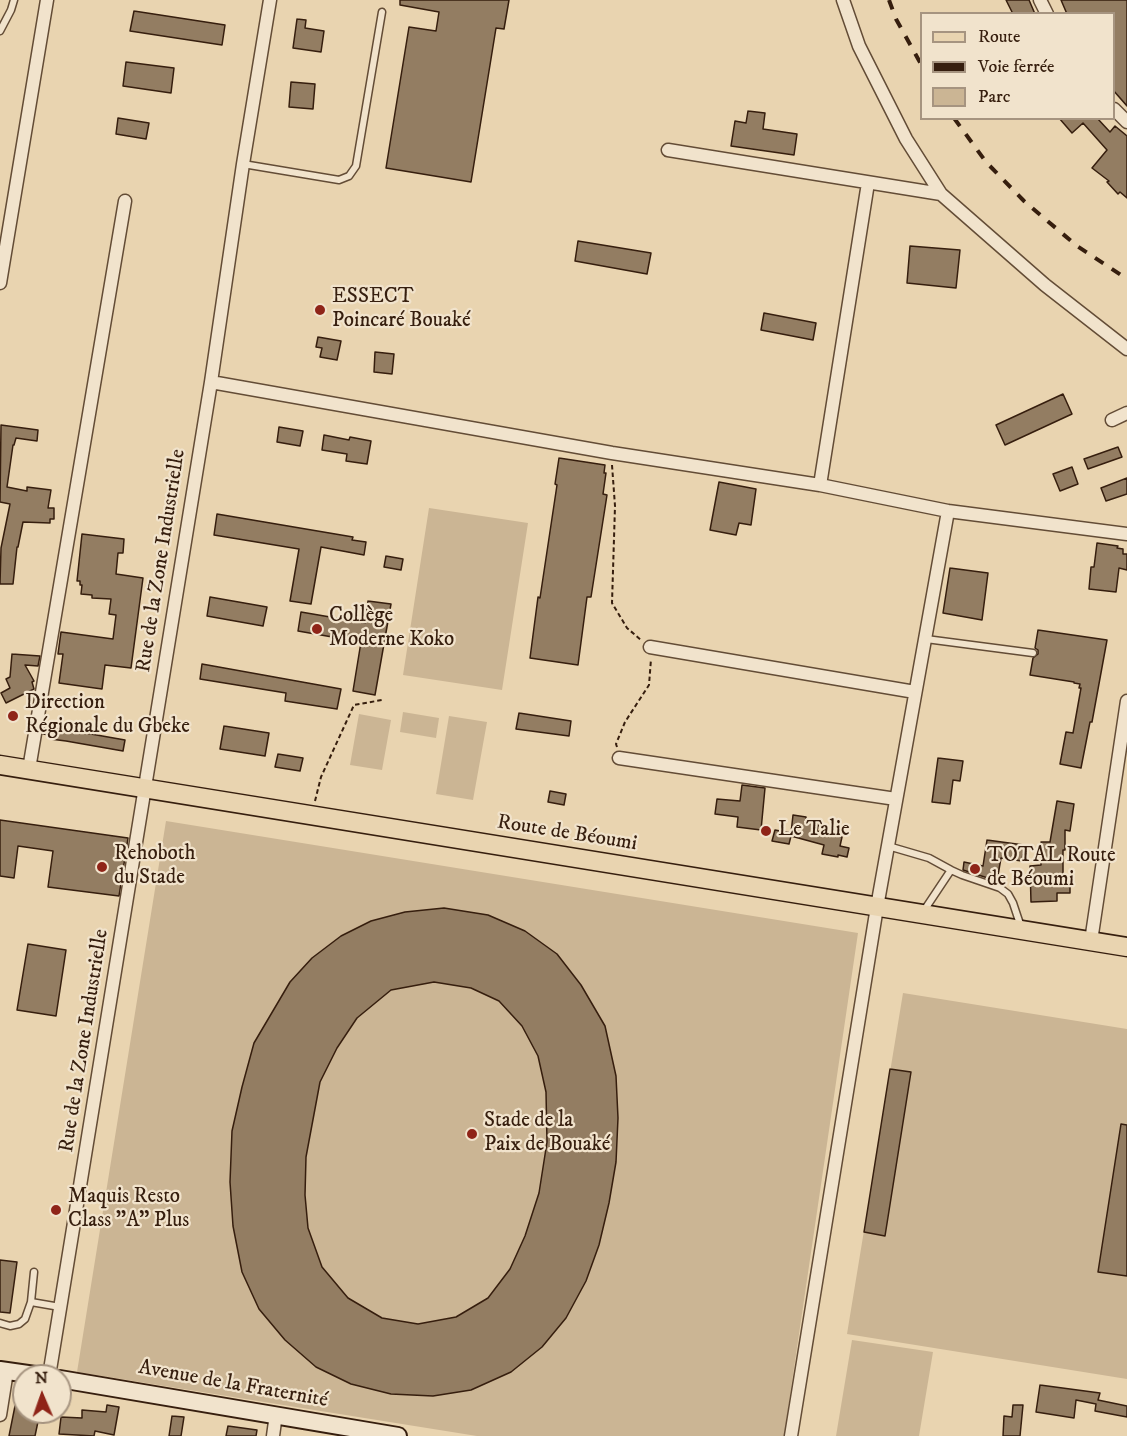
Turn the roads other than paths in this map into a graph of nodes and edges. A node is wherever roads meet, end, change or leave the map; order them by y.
1 (14, 0) edge
2 (47, 0) edge
3 (270, 0) edge
4 (843, 0) edge
5 (382, 12) dead end
6 (0, 30) edge
7 (1115, 111) edge
8 (1127, 122) edge
9 (668, 150) dead end
10 (243, 164) junction
11 (868, 183) junction
12 (941, 194) junction
13 (125, 201) dead end
14 (0, 283) edge
15 (1127, 349) edge
16 (212, 382) junction
17 (1127, 413) edge
18 (1112, 420) dead end
19 (820, 485) junction
20 (948, 511) junction
21 (1127, 534) edge
22 (925, 639) junction
23 (650, 647) road end
24 (1033, 653) dead end
25 (915, 692) junction
26 (1127, 701) edge
27 (619, 758) road end
28 (0, 765) edge
29 (29, 770) junction
30 (146, 788) junction
31 (896, 799) junction
32 (888, 846) junction
33 (951, 870) junction
34 (877, 907) junction
35 (922, 914) junction
36 (1022, 930) junction
37 (1090, 941) junction
38 (1127, 947) edge
39 (34, 1272) dead end
40 (31, 1302) junction
41 (62, 1308) junction
42 (0, 1323) edge
43 (52, 1364) edge
44 (4, 1370) edge
45 (72, 1381) edge
46 (276, 1414) junction
47 (0, 1415) edge
48 (273, 1436) edge
49 (398, 1436) edge
50 (791, 1436) edge

1 - 6 lane
2 - 14 street
3 - 10 street, Rue de la Zone Industrielle
4 - 12 street
5 - 10 lane
7 - 8 street
9 - 11 street
10 - 16 street, Rue de la Zone Industrielle
11 - 12 street
11 - 19 street
12 - 15 street
13 - 29 street
16 - 19 street
16 - 30 street, Rue de la Zone Industrielle
17 - 18 street
19 - 20 street
20 - 21 street
20 - 22 street
22 - 24 lane
22 - 25 street
23 - 25 street
25 - 31 street
26 - 37 street
27 - 31 street
28 - 29 main road, Route de Béoumi
29 - 30 main road, Route de Béoumi
30 - 34 main road, Route de Béoumi
30 - 41 street, Rue de la Zone Industrielle
31 - 32 street
32 - 33 lane
32 - 34 street
33 - 35 lane
33 - 36 lane
34 - 35 main road, Route de Béoumi
34 - 50 street
35 - 36 main road, Route de Béoumi
36 - 37 main road, Route de Béoumi
37 - 38 main road, Route de Béoumi
39 - 40 lane
40 - 41 lane
40 - 42 lane
41 - 43 street, Rue de la Zone Industrielle
44 - 47 street
45 - 46 street, Avenue de la Fraternité
46 - 48 street
46 - 49 street, Avenue de la Fraternité

